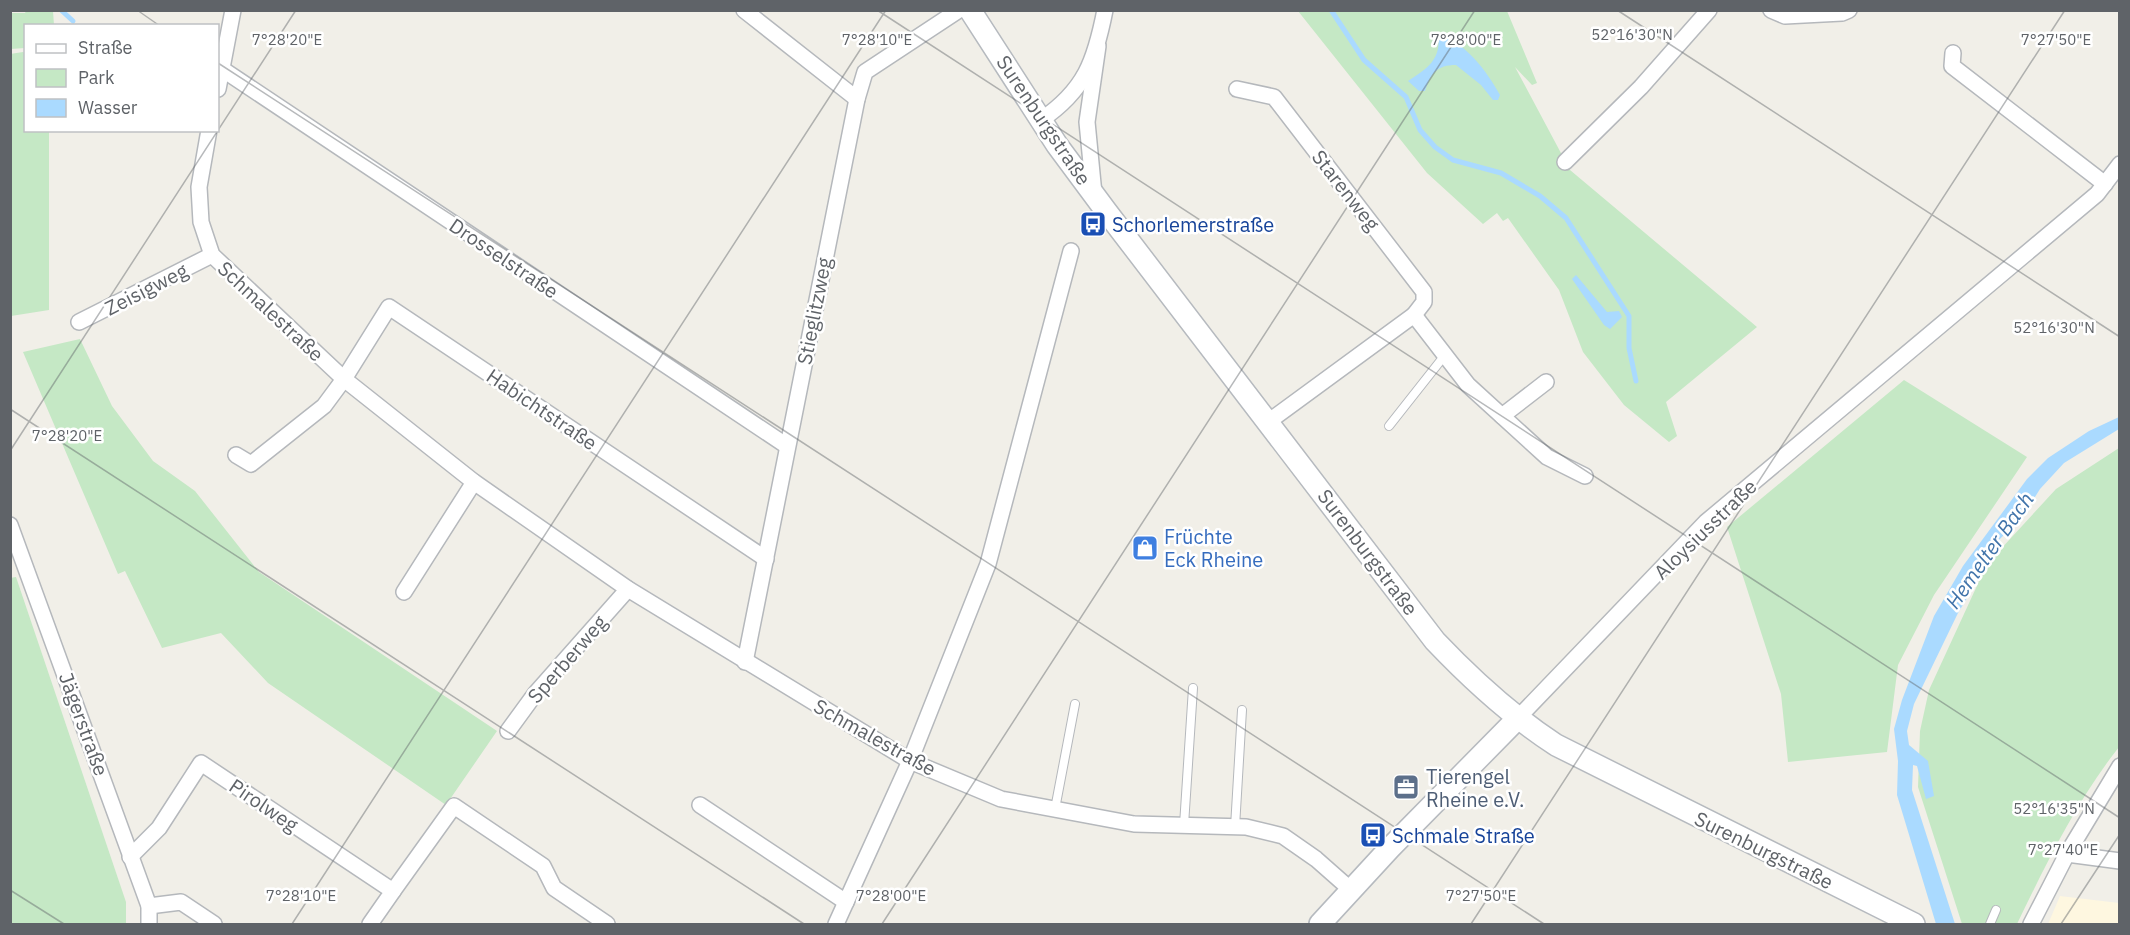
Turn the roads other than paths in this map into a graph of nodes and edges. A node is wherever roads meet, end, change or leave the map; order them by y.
1 (232, 10) edge
2 (744, 10) edge
3 (959, 10) edge
4 (970, 10) edge
5 (1105, 10) edge
6 (1709, 10) edge
7 (1771, 10) edge
8 (1849, 10) edge
9 (1098, 46) junction
10 (1953, 53) dead end
11 (222, 69) junction
12 (219, 84) edge
13 (1237, 89) dead end
14 (857, 99) junction
15 (1041, 120) junction
16 (209, 132) edge
17 (1565, 162) dead end
18 (2120, 164) edge
19 (2105, 184) junction
20 (1094, 194) junction
21 (1071, 251) dead end
22 (212, 255) junction
23 (1414, 315) junction
24 (79, 322) dead end
25 (1445, 355) junction
26 (345, 379) junction
27 (1546, 382) dead end
28 (1502, 416) junction
29 (1268, 422) junction
30 (1389, 426) dead end
31 (787, 446) junction
32 (236, 455) dead end
33 (1585, 476) dead end
34 (474, 482) junction
35 (10, 525) edge
36 (766, 559) junction
37 (628, 590) junction
38 (404, 592) dead end
39 (745, 662) junction
40 (1193, 688) dead end
41 (1075, 704) dead end
42 (1242, 710) dead end
43 (1517, 719) junction
44 (508, 731) dead end
45 (910, 760) junction
46 (2120, 766) edge
47 (700, 805) dead end
48 (1055, 811) junction
49 (1184, 825) junction
50 (1234, 827) junction
51 (2067, 854) junction
52 (130, 857) junction
53 (2120, 861) edge
54 (1350, 889) junction
55 (393, 891) junction
56 (846, 902) junction
57 (149, 906) junction
58 (1996, 910) dead end
59 (149, 924) edge
60 (214, 924) edge
61 (370, 924) edge
62 (608, 924) edge
63 (836, 924) edge
64 (1320, 924) edge
65 (1914, 924) edge
66 (1990, 924) edge
67 (2031, 924) edge

1 - 11 street
2 - 14 street
3 - 14 street, Stieglitzweg
4 - 15 street, Surenburgstraße
5 - 9 street
6 - 17 street
7 - 8 street
9 - 15 street
9 - 20 street
10 - 19 street
11 - 12 street
11 - 31 street, Drosselstraße
13 - 23 street, Starenweg
14 - 31 street, Stieglitzweg
15 - 20 street, Surenburgstraße
16 - 22 street, Schmalestraße
18 - 19 street, Aloysiusstraße
19 - 43 street, Aloysiusstraße
20 - 29 street, Surenburgstraße
21 - 45 street
22 - 24 street, Zeisigweg
22 - 26 street, Schmalestraße
23 - 25 street
23 - 29 street
25 - 28 street
25 - 30 lane
26 - 32 street
26 - 34 street, Schmalestraße
26 - 36 street, Habichtstraße
27 - 28 street
28 - 33 street
29 - 43 street, Surenburgstraße
31 - 36 street, Stieglitzweg
34 - 37 street, Schmalestraße
34 - 38 street
35 - 52 street, Jägerstraße
36 - 39 street, Stieglitzweg
37 - 39 street, Schmalestraße
37 - 44 street, Sperberweg
39 - 45 street, Schmalestraße
40 - 49 lane
41 - 48 lane
42 - 50 lane
43 - 54 street, Aloysiusstraße
43 - 65 street, Surenburgstraße
45 - 48 street, Schmalestraße
45 - 56 street
46 - 51 street
47 - 56 street
48 - 49 street, Schmalestraße
49 - 50 street, Schmalestraße
50 - 54 street, Schmalestraße
51 - 53 street
51 - 67 street
52 - 55 street, Pirolweg
52 - 57 street, Jägerstraße
54 - 64 street, Aloysiusstraße
55 - 61 street
55 - 62 street
56 - 63 street
57 - 59 street, Jägerstraße
57 - 60 street
58 - 66 lane

